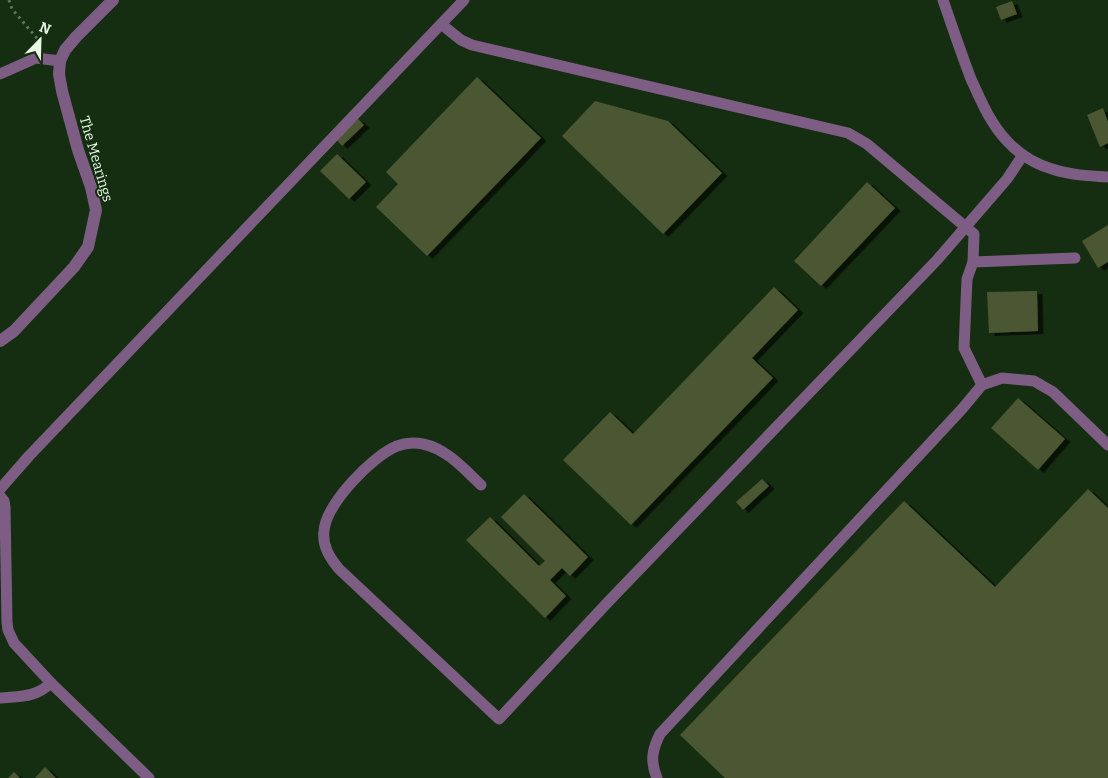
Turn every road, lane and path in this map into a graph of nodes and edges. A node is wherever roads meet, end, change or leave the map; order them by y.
1 (9, 0) edge
2 (113, 0) edge
3 (464, 0) edge
4 (943, 0) edge
5 (441, 24) junction
6 (60, 61) junction
7 (0, 74) edge
8 (1023, 155) junction
9 (1108, 176) edge
10 (966, 227) junction
11 (1075, 258) dead end
12 (973, 262) junction
13 (0, 340) edge
14 (982, 385) junction
15 (1108, 445) edge
16 (482, 485) dead end
17 (0, 489) edge
18 (0, 496) edge
19 (51, 683) junction
20 (0, 698) edge
21 (149, 778) edge
22 (657, 778) edge

1 - 6 path
2 - 6 street
3 - 5 lane
4 - 8 lane
5 - 10 lane
5 - 17 lane
6 - 7 lane
6 - 13 street, The Mearings
8 - 9 lane
8 - 10 lane
10 - 12 lane
10 - 16 lane
11 - 12 lane
12 - 14 lane
14 - 15 lane
14 - 22 lane
18 - 19 lane
19 - 20 lane
19 - 21 lane

